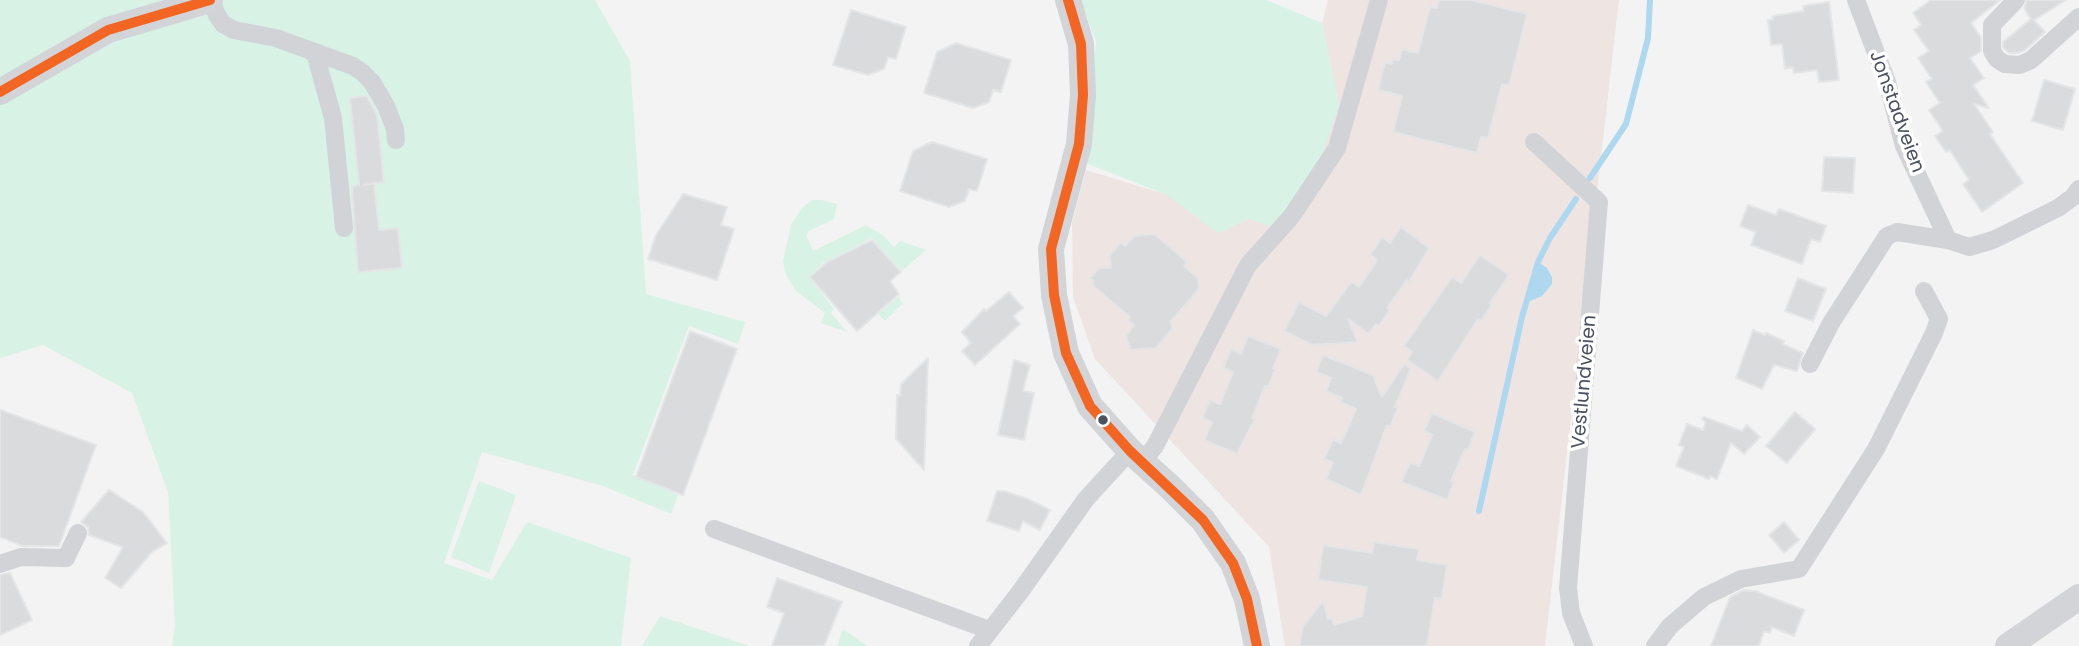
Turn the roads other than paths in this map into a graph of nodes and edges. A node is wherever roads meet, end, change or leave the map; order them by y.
1 (211, 0) edge
2 (1068, 0) edge
3 (1379, 0) edge
4 (1856, 0) edge
5 (2016, 0) edge
6 (2079, 17) edge
7 (315, 53) junction
8 (0, 92) edge
9 (396, 140) dead end
10 (1534, 142) dead end
11 (2079, 189) edge
12 (344, 228) dead end
13 (1948, 240) junction
14 (1924, 291) dead end
15 (1810, 364) dead end
16 (1136, 456) junction
17 (714, 529) dead end
18 (78, 533) dead end
19 (0, 564) edge
20 (2079, 597) edge
21 (989, 630) junction
22 (978, 646) edge
23 (1257, 646) edge
24 (1584, 646) edge
25 (1655, 646) edge
26 (2008, 646) edge

1 - 7 street
1 - 8 main road
2 - 16 main road
3 - 16 street
4 - 13 street, Jonstadveien
5 - 6 street
7 - 9 street
7 - 12 street
10 - 24 street, Vestlundveien
11 - 13 street
13 - 15 street
14 - 25 street
16 - 21 street
16 - 23 main road
17 - 21 street
18 - 19 street
20 - 26 main road
21 - 22 street

